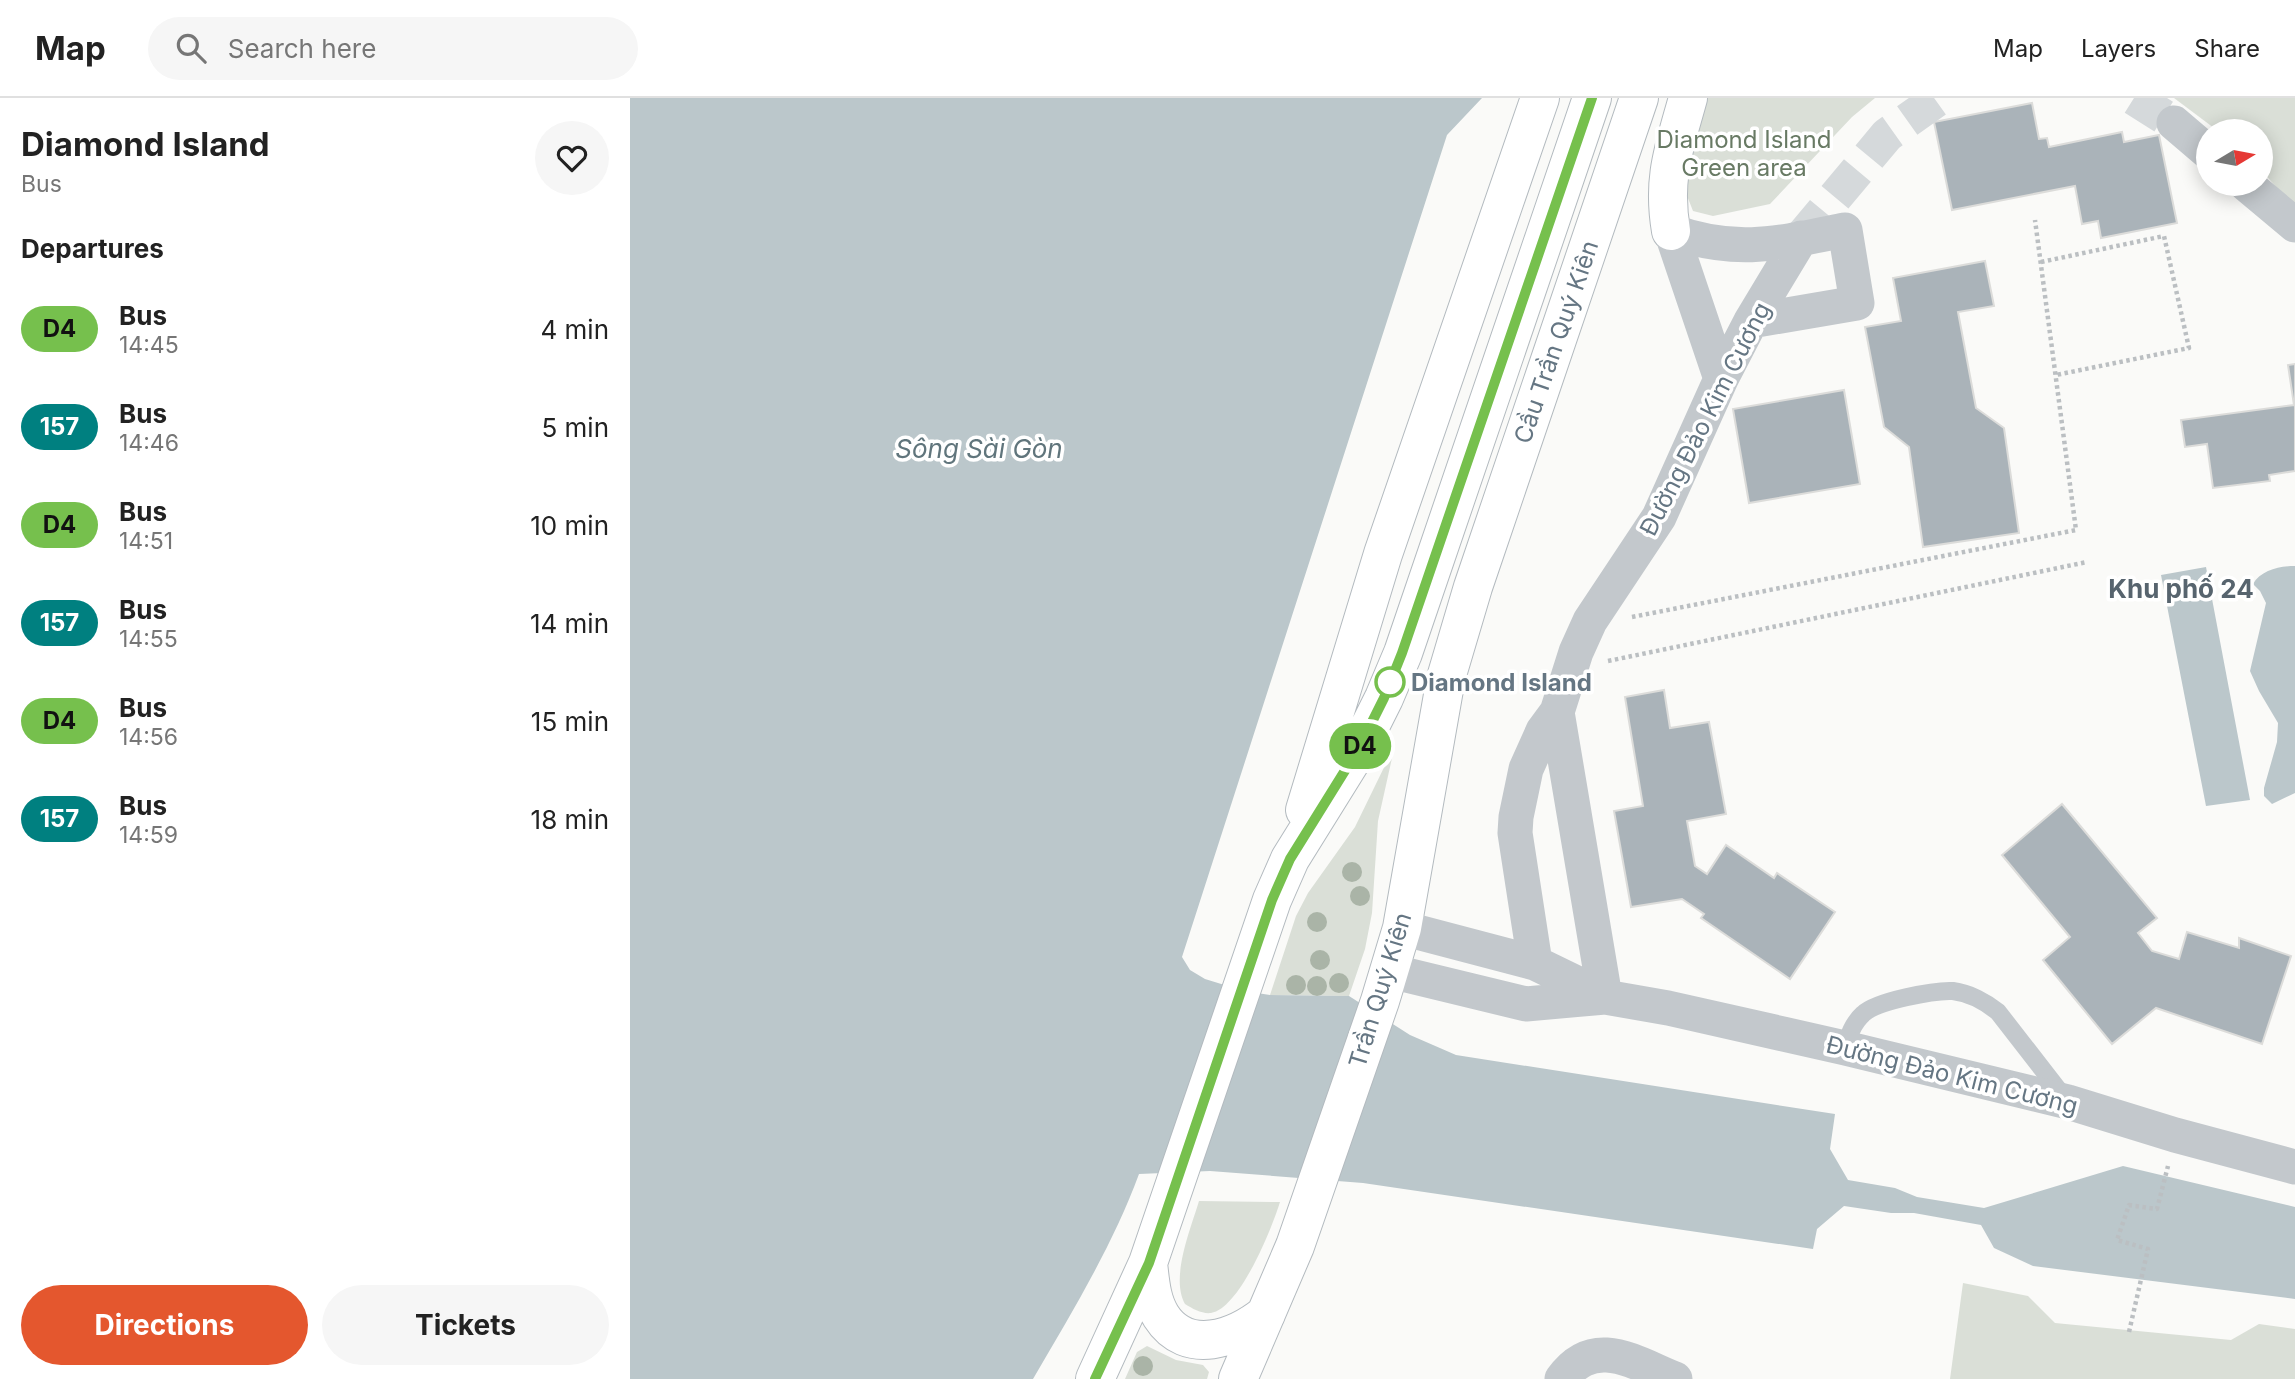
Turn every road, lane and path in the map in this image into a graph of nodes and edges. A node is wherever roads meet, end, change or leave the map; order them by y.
1 (1540, 98) edge
2 (1592, 98) edge
3 (1639, 98) edge
4 (1688, 98) edge
5 (2174, 124) tunnel mouth
6 (2196, 142) edge
7 (2260, 196) edge
8 (2035, 220) dead end
9 (2295, 225) edge
10 (1671, 231) junction
11 (1801, 238) junction
12 (2041, 262) junction
13 (1751, 321) junction
14 (2056, 375) junction
15 (1721, 379) junction
16 (2087, 562) dead end
17 (1474, 587) joint
18 (1628, 618) dead end
19 (1607, 662) dead end
20 (1557, 712) junction
21 (1290, 859) junction
22 (1402, 928) junction
23 (1535, 963) junction
24 (1385, 986) junction
25 (1605, 997) junction
26 (1845, 1048) junction
27 (2068, 1102) junction
28 (2169, 1162) dead end
29 (2295, 1167) edge
30 (1149, 1263) junction
31 (1266, 1314) junction
32 (2129, 1332) dead end
33 (1095, 1379) edge
34 (1238, 1379) edge
35 (1562, 1379) edge
36 (1675, 1379) edge

1 - 21 street
2 - 21 street, Cầu Trần Quý Kiên
3 - 17 street, Cầu Trần Quý Kiên
4 - 10 street
5 - 6 street
7 - 9 street
8 - 12 path
10 - 11 street
10 - 15 street
11 - 13 street, Đường Đảo Kim Cương
11 - 13 street
12 - 14 path
12 - 14 path
13 - 15 street, Đường Đảo Kim Cương
14 - 18 path
15 - 20 street, Đường Đảo Kim Cương
16 - 19 path
17 - 22 street, Trần Quý Kiên
20 - 23 street, Đường Đảo Kim Cương
20 - 25 street, Đường Đảo Kim Cương
21 - 30 street
22 - 23 street, Đường Đảo Kim Cương
22 - 24 street, Trần Quý Kiên
23 - 25 street, Đường Đảo Kim Cương
24 - 25 street, Đường Đảo Kim Cương
24 - 31 street, Trần Quý Kiên
25 - 26 street, Đường Đảo Kim Cương
26 - 27 street, Đường Đảo Kim Cương
26 - 27 lane
27 - 29 street, Đường Đảo Kim Cương
28 - 32 path
30 - 31 street
30 - 33 street
31 - 34 street, Trần Quý Kiên
35 - 36 street

